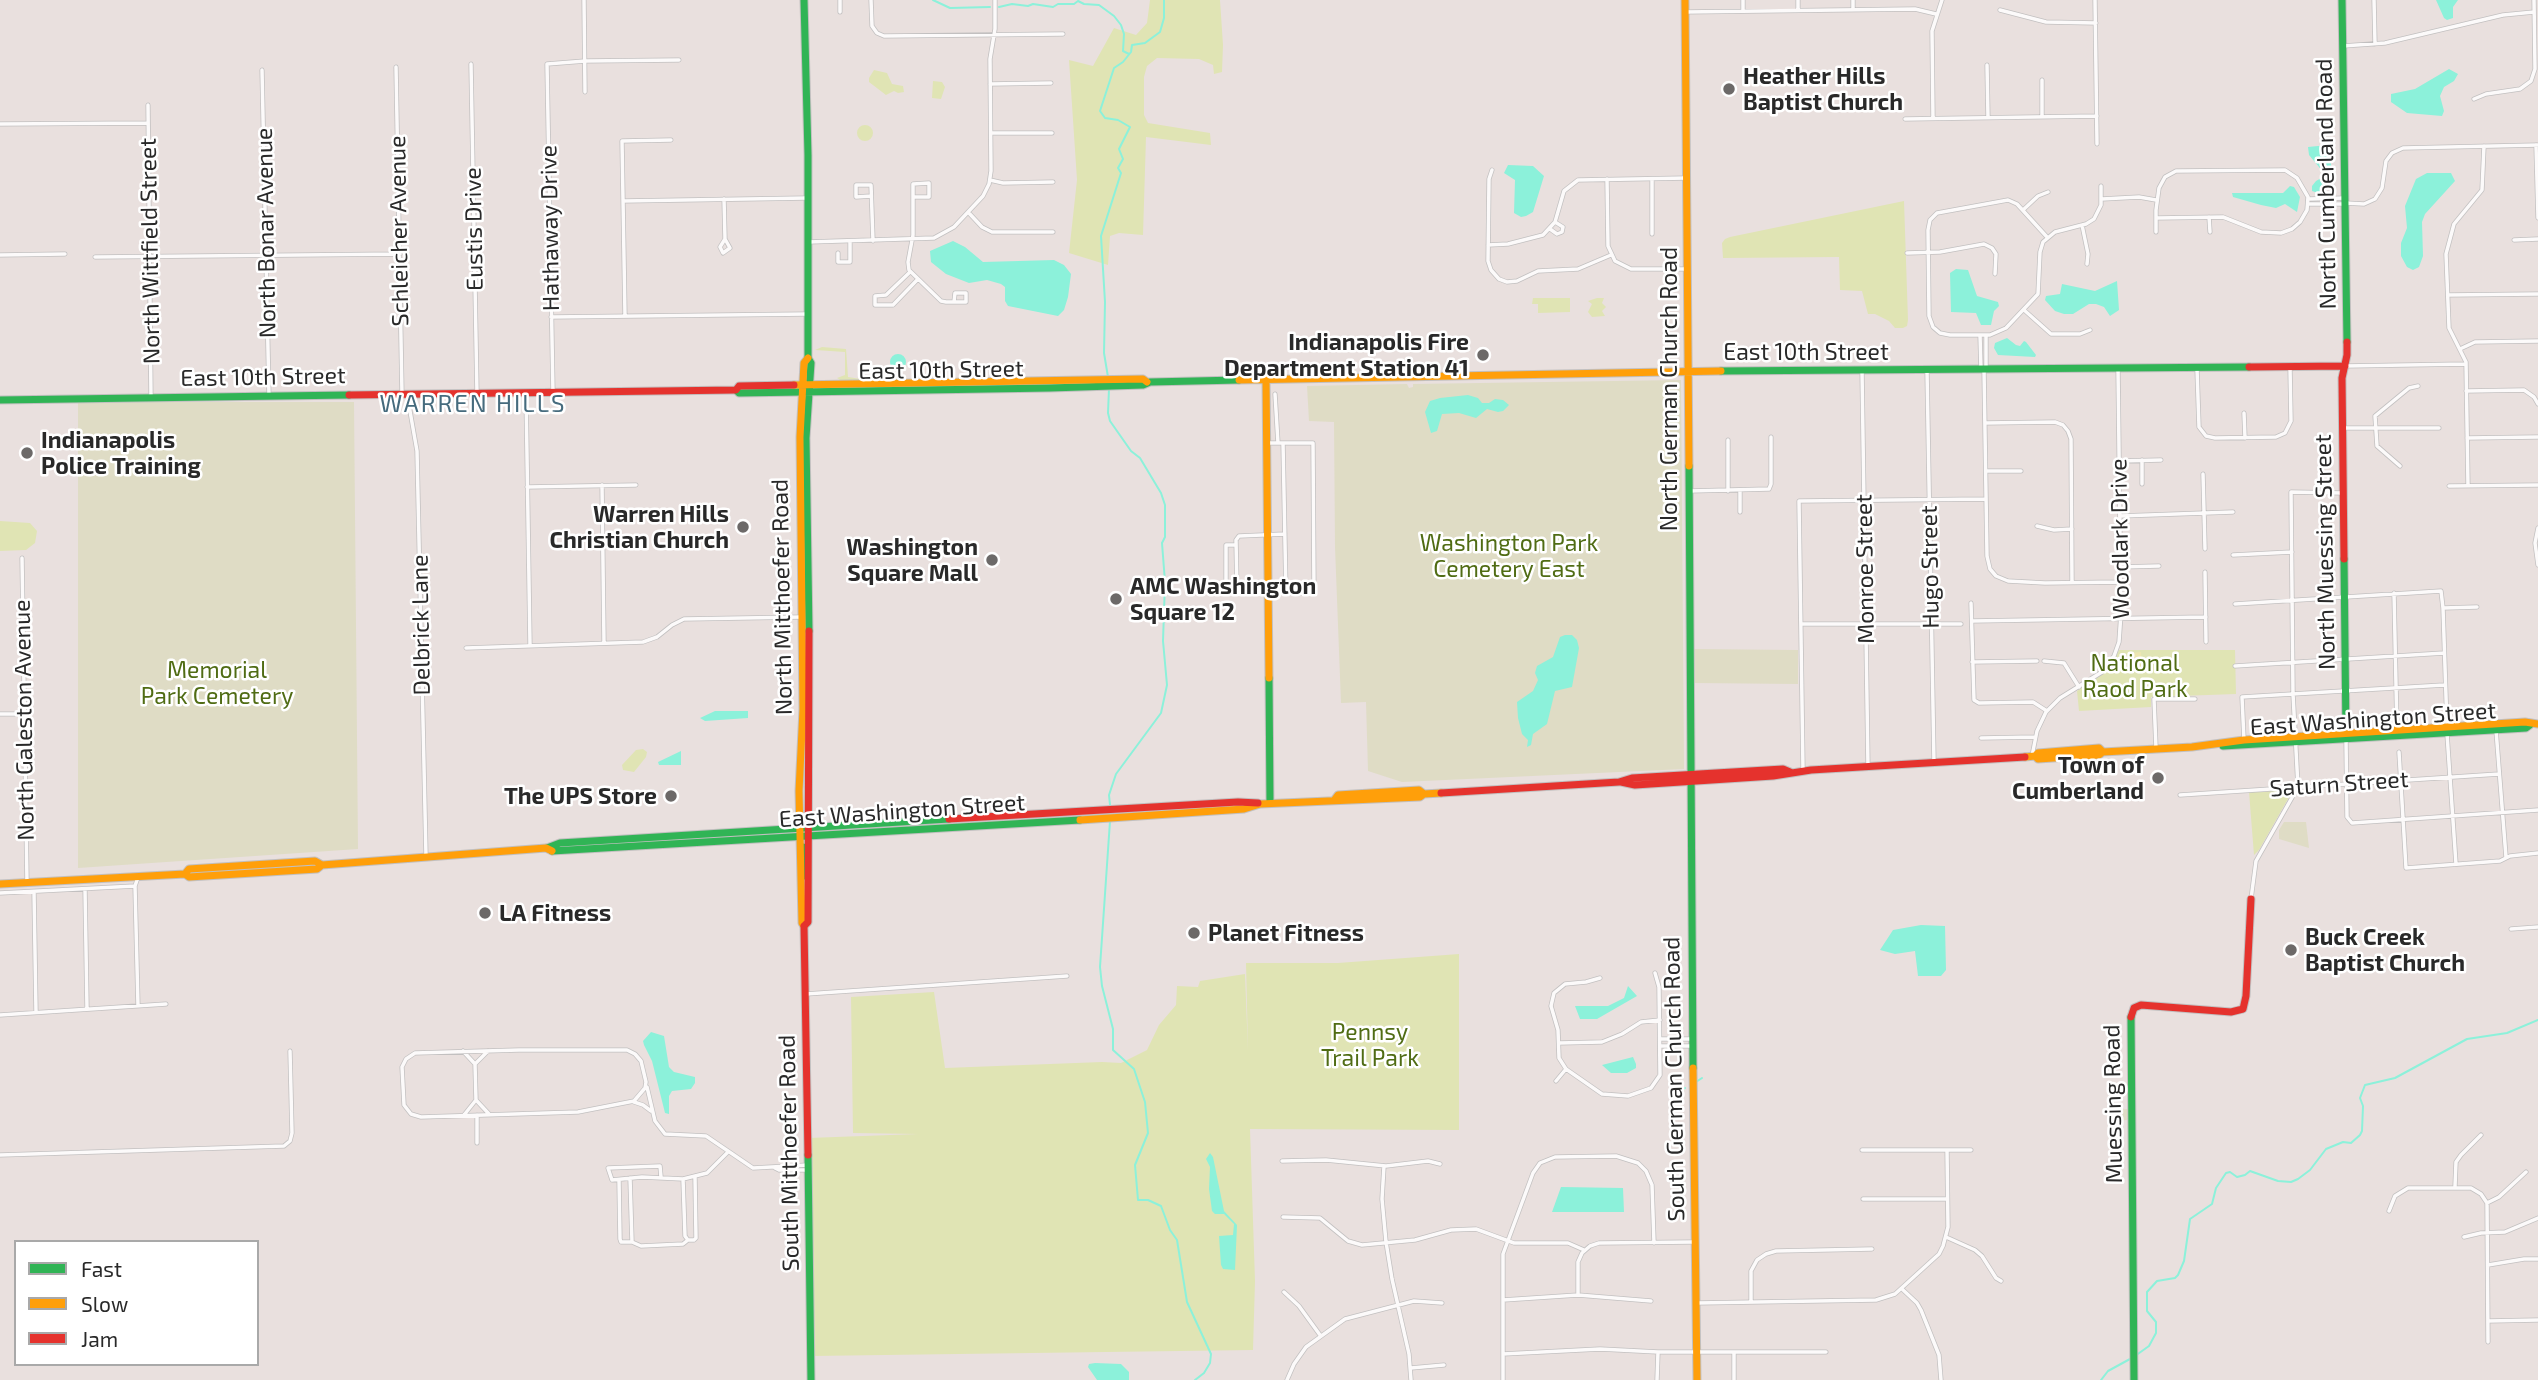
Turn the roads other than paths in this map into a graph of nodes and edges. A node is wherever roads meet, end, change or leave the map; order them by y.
1 (584, 0) edge
2 (804, 0) edge
3 (840, 0) edge
4 (871, 0) edge
5 (995, 0) edge
6 (1685, 0) edge
7 (1743, 0) edge
8 (1798, 0) edge
9 (1853, 0) edge
10 (1942, 0) edge
11 (2095, 0) edge
12 (2342, 0) edge
13 (2374, 0) edge
14 (2534, 0) edge
15 (1798, 10) junction
16 (1853, 10) junction
17 (2000, 10) dead end
18 (1743, 11) junction
19 (840, 12) dead end
20 (1685, 12) junction
21 (2534, 12) junction
22 (1936, 14) junction
23 (2096, 23) junction
24 (1063, 33) dead end
25 (995, 35) junction
26 (2375, 44) junction
27 (2343, 46) junction
28 (679, 60) dead end
29 (585, 61) junction
30 (471, 64) dead end
31 (1987, 65) dead end
32 (396, 67) dead end
33 (262, 70) dead end
34 (2042, 80) dead end
35 (1051, 83) dead end
36 (990, 84) junction
37 (585, 92) dead end
38 (2474, 99) dead end
39 (148, 105) dead end
40 (2097, 116) junction
41 (2042, 117) junction
42 (1988, 118) junction
43 (1906, 119) dead end
44 (1933, 119) junction
45 (149, 123) junction
46 (0, 124) edge
47 (1052, 133) dead end
48 (991, 134) junction
49 (671, 140) dead end
50 (2097, 144) dead end
51 (2537, 145) edge
52 (2484, 146) junction
53 (1492, 170) dead end
54 (1652, 178) junction
55 (1687, 178) junction
56 (1607, 179) junction
57 (990, 180) junction
58 (1053, 182) dead end
59 (2101, 186) dead end
60 (2048, 192) dead end
61 (871, 197) junction
62 (913, 197) junction
63 (807, 198) junction
64 (724, 199) junction
65 (2102, 199) junction
66 (2157, 200) junction
67 (623, 201) junction
68 (2308, 201) junction
69 (2345, 202) junction
70 (2023, 211) junction
71 (968, 212) junction
72 (2209, 217) junction
73 (2156, 218) junction
74 (2538, 218) edge
75 (1555, 222) junction
76 (2082, 225) junction
77 (1550, 229) junction
78 (1053, 232) dead end
79 (2156, 232) dead end
80 (2210, 232) dead end
81 (1653, 234) dead end
82 (2047, 237) junction
83 (725, 239) dead end
84 (2538, 239) edge
85 (912, 240) junction
86 (2514, 240) dead end
87 (850, 241) junction
88 (873, 241) junction
89 (808, 242) junction
90 (1488, 245) junction
91 (838, 253) dead end
92 (1907, 253) dead end
93 (1928, 253) junction
94 (65, 254) dead end
95 (400, 254) junction
96 (0, 255) edge
97 (267, 255) junction
98 (1611, 255) junction
99 (95, 257) dead end
100 (151, 257) junction
101 (2087, 264) dead end
102 (1688, 269) junction
103 (910, 272) junction
104 (1995, 274) dead end
105 (918, 279) junction
106 (2538, 294) edge
107 (2448, 295) junction
108 (954, 302) dead end
109 (2024, 310) junction
110 (808, 314) junction
111 (625, 316) junction
112 (551, 317) junction
113 (2090, 330) dead end
114 (1983, 335) junction
115 (2538, 341) edge
116 (2460, 349) junction
117 (2466, 364) junction
118 (2345, 366) junction
119 (2290, 368) junction
120 (2118, 369) junction
121 (2197, 369) junction
122 (1983, 370) junction
123 (1688, 371) junction
124 (1862, 371) junction
125 (1927, 371) junction
126 (1266, 380) junction
127 (2418, 386) dead end
128 (806, 389) junction
129 (2466, 391) junction
130 (526, 393) junction
131 (552, 393) junction
132 (405, 394) junction
133 (477, 394) junction
134 (1275, 394) dead end
135 (269, 396) junction
136 (151, 398) junction
137 (0, 400) edge
138 (2538, 404) edge
139 (2244, 413) dead end
140 (1985, 423) junction
141 (2343, 428) junction
142 (2375, 428) junction
143 (2440, 428) dead end
144 (800, 435) junction
145 (1771, 437) dead end
146 (2538, 437) edge
147 (2245, 438) junction
148 (2467, 438) junction
149 (1728, 440) dead end
150 (1267, 443) junction
151 (1278, 443) junction
152 (1283, 443) junction
153 (806, 455) junction
154 (2142, 460) junction
155 (2161, 460) dead end
156 (2119, 461) junction
157 (2400, 466) dead end
158 (1986, 471) junction
159 (2021, 471) dead end
160 (2203, 474) dead end
161 (2142, 484) dead end
162 (602, 485) junction
163 (636, 485) dead end
164 (2538, 485) edge
165 (527, 486) junction
166 (2449, 486) dead end
167 (2468, 486) junction
168 (1689, 491) junction
169 (1728, 491) junction
170 (1740, 491) junction
171 (2343, 493) junction
172 (1929, 499) junction
173 (1986, 499) junction
174 (1864, 500) junction
175 (1740, 512) dead end
176 (2204, 512) junction
177 (2233, 512) dead end
178 (2120, 516) junction
179 (2037, 526) dead end
180 (2538, 528) edge
181 (2071, 529) junction
182 (1268, 534) junction
183 (1285, 534) junction
184 (1236, 545) junction
185 (2205, 549) dead end
186 (2292, 552) junction
187 (2233, 555) dead end
188 (22, 558) dead end
189 (2538, 565) edge
190 (2159, 566) dead end
191 (2120, 567) junction
192 (2204, 572) dead end
193 (2120, 582) junction
194 (2072, 583) junction
195 (2394, 593) junction
196 (2345, 596) junction
197 (2291, 600) junction
198 (1972, 603) dead end
199 (2235, 604) dead end
200 (2477, 607) dead end
201 (2443, 608) junction
202 (802, 617) junction
203 (2206, 617) junction
204 (2121, 619) junction
205 (1972, 621) junction
206 (1801, 624) junction
207 (1866, 624) junction
208 (1931, 624) junction
209 (1961, 624) dead end
210 (2206, 642) dead end
211 (604, 643) junction
212 (530, 645) junction
213 (466, 648) dead end
214 (2444, 653) junction
215 (2395, 656) junction
216 (2345, 659) junction
217 (2037, 661) dead end
218 (2044, 661) dead end
219 (1972, 662) junction
220 (2292, 662) junction
221 (2235, 666) dead end
222 (2444, 685) junction
223 (2079, 687) junction
224 (2395, 688) junction
225 (2345, 691) junction
226 (2293, 694) junction
227 (2195, 699) dead end
228 (2047, 711) junction
229 (0, 714) edge
230 (24, 714) junction
231 (2534, 724) edge
232 (2447, 730) junction
233 (2496, 730) junction
234 (2397, 731) junction
235 (2035, 737) junction
236 (2346, 737) junction
237 (1981, 738) dead end
238 (2244, 740) junction
239 (2296, 740) junction
240 (2218, 745) junction
241 (2156, 748) junction
242 (2399, 752) dead end
243 (2033, 756) junction
244 (1934, 762) junction
245 (1868, 767) junction
246 (1803, 771) junction
247 (2499, 774) junction
248 (2450, 777) junction
249 (1691, 778) junction
250 (2400, 780) junction
251 (2347, 783) junction
252 (2299, 785) junction
253 (2180, 795) dead end
254 (1270, 803) junction
255 (2538, 810) edge
256 (2502, 813) junction
257 (2452, 815) junction
258 (2402, 819) junction
259 (801, 832) junction
260 (2538, 853) edge
261 (426, 856) junction
262 (2506, 858) junction
263 (2455, 864) junction
264 (138, 877) junction
265 (27, 883) junction
266 (0, 884) edge
267 (135, 886) junction
268 (85, 889) junction
269 (34, 892) junction
270 (0, 893) edge
271 (2251, 899) joint
272 (804, 926) junction
273 (2538, 927) edge
274 (2511, 929) dead end
275 (1655, 974) dead end
276 (1066, 976) dead end
277 (1600, 978) dead end
278 (806, 994) junction
279 (166, 1004) dead end
280 (138, 1006) junction
281 (87, 1009) junction
282 (36, 1012) junction
283 (0, 1015) edge
284 (1660, 1020) junction
285 (1660, 1039) junction
286 (1693, 1042) junction
287 (1559, 1043) junction
288 (1660, 1046) junction
289 (290, 1051) dead end
290 (463, 1051) junction
291 (488, 1051) junction
292 (475, 1065) junction
293 (1566, 1069) junction
294 (1556, 1081) dead end
295 (646, 1082) junction
296 (476, 1100) junction
297 (631, 1102) junction
298 (490, 1114) junction
299 (477, 1115) junction
300 (464, 1116) junction
301 (654, 1116) junction
302 (2481, 1135) dead end
303 (477, 1143) dead end
304 (1862, 1150) dead end
305 (1947, 1150) junction
306 (1971, 1150) dead end
307 (728, 1152) junction
308 (0, 1155) edge
309 (1282, 1161) dead end
310 (1440, 1164) dead end
311 (1384, 1166) junction
312 (808, 1168) junction
313 (2526, 1172) dead end
314 (661, 1177) junction
315 (695, 1177) junction
316 (630, 1178) junction
317 (683, 1178) junction
318 (619, 1180) junction
319 (2455, 1187) junction
320 (1863, 1199) dead end
321 (1947, 1199) junction
322 (2487, 1203) junction
323 (2389, 1211) dead end
324 (1283, 1217) dead end
325 (2538, 1220) edge
326 (2488, 1232) junction
327 (1946, 1237) junction
328 (2464, 1237) dead end
329 (688, 1240) junction
330 (1507, 1240) junction
331 (1696, 1241) junction
332 (632, 1242) junction
333 (1386, 1242) junction
334 (1654, 1243) junction
335 (1872, 1248) dead end
336 (1584, 1250) junction
337 (2538, 1259) edge
338 (2488, 1265) junction
339 (2001, 1281) dead end
340 (1902, 1289) junction
341 (1284, 1292) dead end
342 (1578, 1295) junction
343 (1503, 1300) junction
344 (1651, 1301) dead end
345 (1751, 1302) junction
346 (1442, 1303) dead end
347 (1697, 1303) junction
348 (1397, 1305) junction
349 (2538, 1320) edge
350 (2488, 1321) junction
351 (1320, 1335) junction
352 (2488, 1342) dead end
353 (1658, 1352) junction
354 (1697, 1352) junction
355 (1826, 1352) dead end
356 (1734, 1353) junction
357 (1503, 1354) junction
358 (1444, 1365) dead end
359 (1411, 1368) junction
360 (811, 1380) edge
361 (1287, 1380) edge
362 (1411, 1380) edge
363 (1503, 1380) edge
364 (1657, 1380) edge
365 (1697, 1380) edge
366 (1734, 1380) edge
367 (1941, 1380) edge
368 (2134, 1380) edge

1 - 29 street
2 - 63 main road, North Mitthoefer Road
3 - 19 street
4 - 25 street
5 - 25 street
6 - 20 main road, North German Church Road
7 - 18 street
8 - 15 street
9 - 16 street
10 - 22 street
11 - 23 street
12 - 27 main road, North Cumberland Road
13 - 26 street
14 - 21 street
15 - 16 street
15 - 18 street
16 - 22 street
17 - 23 street
18 - 20 street
20 - 55 main road, North German Church Road
21 - 26 street
21 - 38 street
22 - 44 street
23 - 40 street
24 - 25 street
25 - 36 street
26 - 27 street
27 - 69 main road, North Cumberland Road
28 - 29 street
29 - 37 street
29 - 112 street, Hathaway Drive
30 - 133 street, Eustis Drive
31 - 42 street
32 - 95 street, Schleicher Avenue
33 - 97 street, North Bonar Avenue
34 - 41 street
35 - 36 street
36 - 48 street
39 - 45 street, North Wittfield Street
40 - 41 street
40 - 50 street
41 - 42 street
42 - 44 street
43 - 44 street
45 - 46 street
45 - 100 street, North Wittfield Street
47 - 48 street
48 - 57 street
49 - 67 street
51 - 52 street
51 - 74 street
52 - 69 street
52 - 107 street
53 - 90 street
54 - 55 street
54 - 56 street
54 - 81 street
55 - 102 main road, North German Church Road
56 - 75 street
56 - 98 street
57 - 58 street
57 - 71 street
59 - 65 street
60 - 70 street
61 - 61 street
61 - 88 street
62 - 62 street
62 - 85 street
63 - 64 street
63 - 89 main road, North Mitthoefer Road
64 - 67 street
64 - 83 street
65 - 66 street
65 - 76 street
66 - 68 street
66 - 73 street
67 - 111 street
68 - 69 street
68 - 72 street
69 - 118 main road, North Cumberland Road
70 - 82 street
70 - 93 street
71 - 78 street
71 - 85 street
72 - 73 street
72 - 80 street
73 - 79 street
75 - 77 street
75 - 77 street
76 - 82 street
76 - 101 street
77 - 90 street
82 - 109 street
84 - 86 street
85 - 88 street
85 - 103 street
87 - 88 street
87 - 89 street
87 - 91 street
89 - 110 main road, North Mitthoefer Road
90 - 98 street
92 - 93 street
93 - 104 street
93 - 114 street
94 - 96 street
95 - 97 street
95 - 132 street, Schleicher Avenue
97 - 100 street
97 - 135 street, North Bonar Avenue
98 - 102 street
99 - 100 street
100 - 136 street, North Wittfield Street
102 - 123 main road, North German Church Road
103 - 105 street
103 - 105 street
105 - 108 street
106 - 107 street
107 - 116 street
109 - 113 street
109 - 114 street
110 - 111 street
110 - 128 main road, North Mitthoefer Road
111 - 112 street
112 - 131 street, Hathaway Drive
114 - 122 street
115 - 116 street
116 - 117 street
117 - 118 street, East 10th Street
117 - 129 street
118 - 119 main road, East 10th Street
118 - 141 main road, North Muessing Street
119 - 121 main road, East 10th Street
119 - 147 street
120 - 121 main road, East 10th Street
120 - 122 main road, East 10th Street
120 - 156 street, Woodlark Drive
121 - 147 street
122 - 125 main road, East 10th Street
122 - 140 street
123 - 124 main road, East 10th Street
123 - 126 main road, East 10th Street
123 - 168 main road, North German Church Road
124 - 125 main road, East 10th Street
124 - 174 street, Monroe Street
125 - 172 street, Hugo Street
126 - 128 main road, East 10th Street
126 - 150 main road
127 - 142 street
128 - 131 main road, East 10th Street
128 - 144 main road, North Mitthoefer Road
128 - 153 main road, North Mitthoefer Road
129 - 138 street
129 - 148 street
130 - 131 main road, East 10th Street
130 - 133 main road, East 10th Street
130 - 165 street
132 - 133 main road, East 10th Street
132 - 135 main road, East 10th Street
132 - 261 street, Delbrick Lane
134 - 151 street
135 - 136 main road, East 10th Street
136 - 137 main road, East 10th Street
139 - 147 street
140 - 158 street
140 - 181 street
141 - 142 street
141 - 171 main road, North Muessing Street
142 - 143 street
142 - 157 street
144 - 153 main road
144 - 202 main road, North Mitthoefer Road
145 - 170 street
146 - 148 street
148 - 167 street
149 - 169 street
150 - 151 street
150 - 182 main road
151 - 152 street
152 - 183 street
152 - 183 street
153 - 259 main road, North Mitthoefer Road
154 - 155 street
154 - 156 street
154 - 161 street
156 - 178 street, Woodlark Drive
158 - 159 street
158 - 173 street
160 - 176 street
162 - 163 street
162 - 165 street
162 - 211 street
164 - 167 street
165 - 212 street
166 - 167 street
168 - 169 street
168 - 249 main road, North German Church Road
169 - 170 street
170 - 175 street
171 - 186 street
171 - 196 main road, North Muessing Street
172 - 173 street
172 - 174 street
172 - 208 street, Hugo Street
173 - 194 street
174 - 206 street
174 - 207 street, Monroe Street
176 - 177 street
176 - 178 street
176 - 185 street
178 - 191 street, Woodlark Drive
179 - 181 street
180 - 189 street
181 - 194 street
182 - 183 street
182 - 184 street
182 - 254 main road
184 - 184 street
186 - 187 street
186 - 197 street
188 - 230 street, North Galeston Avenue
190 - 191 street
191 - 193 street, Woodlark Drive
192 - 203 street
193 - 194 street
193 - 204 street, Woodlark Drive
195 - 196 street
195 - 201 street
195 - 215 street
196 - 197 street
196 - 216 main road, North Muessing Street
197 - 199 street
197 - 220 street
198 - 205 street
200 - 201 street
201 - 214 street
202 - 211 street
202 - 259 main road, North Mitthoefer Road
203 - 204 street
203 - 210 street
204 - 205 street
204 - 223 street, Woodlark Drive
205 - 219 street
206 - 207 street
206 - 246 street
207 - 208 street
207 - 245 street, Monroe Street
208 - 209 street
208 - 244 street, Hugo Street
211 - 212 street
212 - 213 street
214 - 215 street
214 - 222 street
215 - 216 street
215 - 224 street
216 - 220 street
216 - 225 main road, North Muessing Street
217 - 219 street
218 - 223 street
219 - 228 street
220 - 221 street
220 - 226 street
222 - 224 street
222 - 232 street
223 - 228 street, Woodlark Drive
224 - 225 street
224 - 234 street
225 - 226 street
225 - 236 main road, North Muessing Street
226 - 238 street
226 - 239 street
227 - 241 street
228 - 235 street, Woodlark Drive
229 - 230 street
230 - 265 street, North Galeston Avenue
231 - 232 main road, East Washington Street
231 - 233 main road, East Washington Street
232 - 233 main road, East Washington Street
232 - 234 main road, East Washington Street
232 - 236 main road, East Washington Street
232 - 248 street
233 - 247 street
234 - 236 main road, East Washington Street
235 - 237 street
235 - 243 street, Woodlark Drive
236 - 239 main road, East Washington Street
236 - 251 street
238 - 239 main road, East Washington Street
238 - 240 main road, East Washington Street
239 - 240 main road, East Washington Street
239 - 252 street
240 - 241 main road, East Washington Street
241 - 243 main road, East Washington Street
242 - 250 street
243 - 244 main road, East Washington Street
244 - 245 main road, East Washington Street
245 - 246 main road, East Washington Street
246 - 249 main road, East Washington Street
247 - 248 street, Saturn Street
247 - 256 street
248 - 250 street, Saturn Street
248 - 257 street
249 - 254 main road, East Washington Street
249 - 286 main road, South German Church Road
250 - 251 street, Saturn Street
250 - 258 street
251 - 252 street, Saturn Street
251 - 258 street
252 - 253 street, Saturn Street
252 - 271 street
254 - 259 main road, East Washington Street
255 - 256 street
256 - 257 street
256 - 262 street
257 - 258 street
257 - 263 street
258 - 263 street
259 - 261 main road, East Washington Street
259 - 272 main road, South Mitthoefer Road
259 - 272 main road, South Mitthoefer Road
260 - 262 street
261 - 264 main road, East Washington Street
262 - 263 street
264 - 265 main road, East Washington Street
264 - 267 street
265 - 266 main road, East Washington Street
267 - 268 street
267 - 280 street
268 - 269 street
268 - 281 street
269 - 270 street
269 - 282 street
271 - 368 main road, Muessing Road
272 - 278 main road, South Mitthoefer Road
273 - 274 street
275 - 284 street
276 - 278 street
277 - 287 street
278 - 312 main road, South Mitthoefer Road
279 - 280 street
280 - 281 street
281 - 282 street
282 - 283 street
284 - 285 street
284 - 287 street
285 - 286 street
285 - 288 street
286 - 288 street
286 - 331 main road, South German Church Road
287 - 293 street
288 - 293 street
289 - 308 street
290 - 291 street
290 - 292 street
290 - 300 street
291 - 292 street
291 - 295 street
292 - 296 street
293 - 294 street
295 - 297 street
295 - 301 street
296 - 298 street
296 - 300 street
297 - 298 street
297 - 301 street
298 - 299 street
299 - 300 street
299 - 303 street
301 - 307 street
302 - 319 street
304 - 305 street
305 - 306 street
305 - 321 street
307 - 312 street
307 - 315 street
309 - 311 street
310 - 311 street
311 - 333 street
312 - 360 main road, South Mitthoefer Road
313 - 322 street
314 - 316 street
314 - 317 street
314 - 318 street
315 - 317 street
315 - 329 street
316 - 318 street
316 - 332 street
317 - 329 street
318 - 332 street
319 - 322 street
319 - 323 street
320 - 321 street
321 - 327 street
322 - 326 street
324 - 333 street
325 - 326 street
326 - 328 street
326 - 338 street
327 - 339 street
327 - 340 street
329 - 332 street
330 - 333 street
330 - 334 street
330 - 336 street
330 - 343 street
331 - 334 street
331 - 347 main road, South German Church Road
333 - 348 street
334 - 336 street
335 - 345 street
336 - 342 street
337 - 338 street
338 - 350 street
340 - 345 street
340 - 367 street
341 - 351 street
342 - 343 street
342 - 344 street
343 - 357 street
345 - 347 street
346 - 348 street
347 - 354 main road, South German Church Road
348 - 351 street
348 - 359 street
349 - 350 street
350 - 352 street
351 - 361 street
353 - 354 street
353 - 357 street
353 - 364 street
354 - 356 street
354 - 365 main road, South German Church Road
355 - 356 street
356 - 366 street
357 - 363 street
358 - 359 street
359 - 362 street

